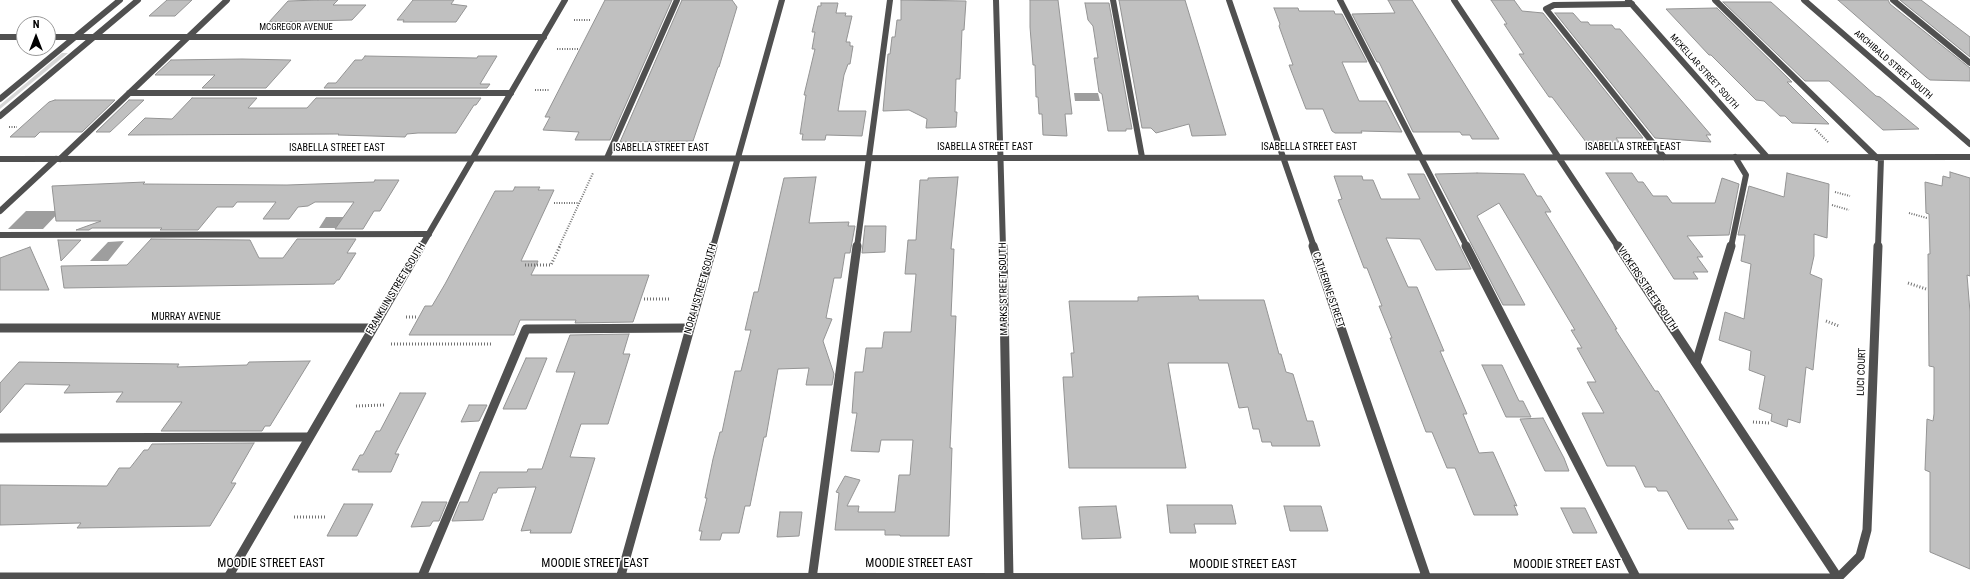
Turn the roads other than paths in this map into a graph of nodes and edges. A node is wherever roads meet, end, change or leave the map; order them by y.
1 (120, 0) edge
2 (138, 0) edge
3 (227, 0) edge
4 (565, 0) edge
5 (677, 0) edge
6 (782, 0) edge
7 (890, 0) edge
8 (996, 0) edge
9 (1113, 0) edge
10 (1229, 0) edge
11 (1340, 0) edge
12 (1454, 0) edge
13 (1715, 0) edge
14 (1804, 0) edge
15 (1893, 0) edge
16 (1630, 2) edge
17 (0, 37) edge
18 (16, 37) edge
19 (56, 37) edge
20 (75, 37) junction
21 (94, 37) junction
22 (188, 37) junction
23 (544, 37) junction
24 (1970, 63) edge
25 (129, 93) junction
26 (511, 93) junction
27 (0, 99) edge
28 (0, 116) edge
29 (1970, 144) edge
30 (474, 157) junction
31 (1001, 157) junction
32 (1142, 157) junction
33 (1282, 157) junction
34 (1664, 157) junction
35 (1735, 157) junction
36 (1767, 157) junction
37 (1970, 157) edge
38 (607, 158) junction
39 (738, 158) junction
40 (869, 158) junction
41 (1419, 158) junction
42 (1560, 158) junction
43 (1879, 158) junction
44 (0, 159) edge
45 (58, 159) junction
46 (0, 211) edge
47 (428, 234) junction
48 (0, 235) edge
49 (0, 328) edge
50 (372, 328) junction
51 (689, 328) junction
52 (1696, 363) junction
53 (309, 437) junction
54 (0, 438) edge
55 (0, 577) edge
56 (228, 578) edge
57 (421, 578) edge
58 (620, 578) edge
59 (812, 578) edge
60 (1009, 578) edge
61 (1219, 578) edge
62 (1838, 578) edge
63 (1427, 579) edge
64 (1637, 579) edge

1 - 20 street
2 - 21 street
3 - 22 street
4 - 23 street, FRANKLIN STREET SOUTH
5 - 38 street
6 - 39 street, NORAH STREET SOUTH
7 - 40 street
8 - 31 street, MARKS STREET SOUTH
9 - 32 street
10 - 33 street, CATHERINE STREET
11 - 41 street
12 - 42 street, VICKERS STREET SOUTH
13 - 43 street
14 - 29 street, ARCHIBALD STREET SOUTH
15 - 24 street
16 - 34 street
16 - 36 street, MCKELLAR STREET SOUTH
17 - 18 street
19 - 20 street, MCGREGOR AVENUE
20 - 21 street, MCGREGOR AVENUE
20 - 27 street
21 - 22 street, MCGREGOR AVENUE
21 - 28 street
22 - 23 street, MCGREGOR AVENUE
22 - 25 street
23 - 26 street, FRANKLIN STREET SOUTH
25 - 26 street
25 - 45 street
26 - 30 street, FRANKLIN STREET SOUTH
30 - 38 street, ISABELLA STREET EAST
30 - 45 street, ISABELLA STREET EAST
30 - 47 street, FRANKLIN STREET SOUTH
31 - 32 street, ISABELLA STREET EAST
31 - 40 street, ISABELLA STREET EAST
31 - 60 street, MARKS STREET SOUTH
32 - 33 street, ISABELLA STREET EAST
33 - 41 street, ISABELLA STREET EAST
33 - 63 street, CATHERINE STREET
34 - 35 street, ISABELLA STREET EAST
34 - 42 street, ISABELLA STREET EAST
35 - 36 street, ISABELLA STREET EAST
35 - 52 street
36 - 43 street, ISABELLA STREET EAST
37 - 43 street, ISABELLA STREET EAST
38 - 39 street, ISABELLA STREET EAST
39 - 40 street, ISABELLA STREET EAST
39 - 51 street, NORAH STREET SOUTH
40 - 59 street
41 - 42 street, ISABELLA STREET EAST
41 - 64 street
42 - 52 street, VICKERS STREET SOUTH
43 - 62 street, LUCI COURT
44 - 45 street, ISABELLA STREET EAST
45 - 46 street
47 - 48 street
47 - 50 street, FRANKLIN STREET SOUTH
49 - 50 street, MURRAY AVENUE
50 - 53 street, FRANKLIN STREET SOUTH
51 - 57 street
51 - 58 street, NORAH STREET SOUTH
52 - 62 street, VICKERS STREET SOUTH
53 - 54 street
53 - 56 street, FRANKLIN STREET SOUTH
55 - 56 street, MOODIE STREET EAST
56 - 57 street, MOODIE STREET EAST
57 - 58 street, MOODIE STREET EAST
58 - 59 street, MOODIE STREET EAST
59 - 60 street, MOODIE STREET EAST
60 - 61 street, MOODIE STREET EAST
61 - 63 street, MOODIE STREET EAST
62 - 64 street, MOODIE STREET EAST
63 - 64 street, MOODIE STREET EAST

